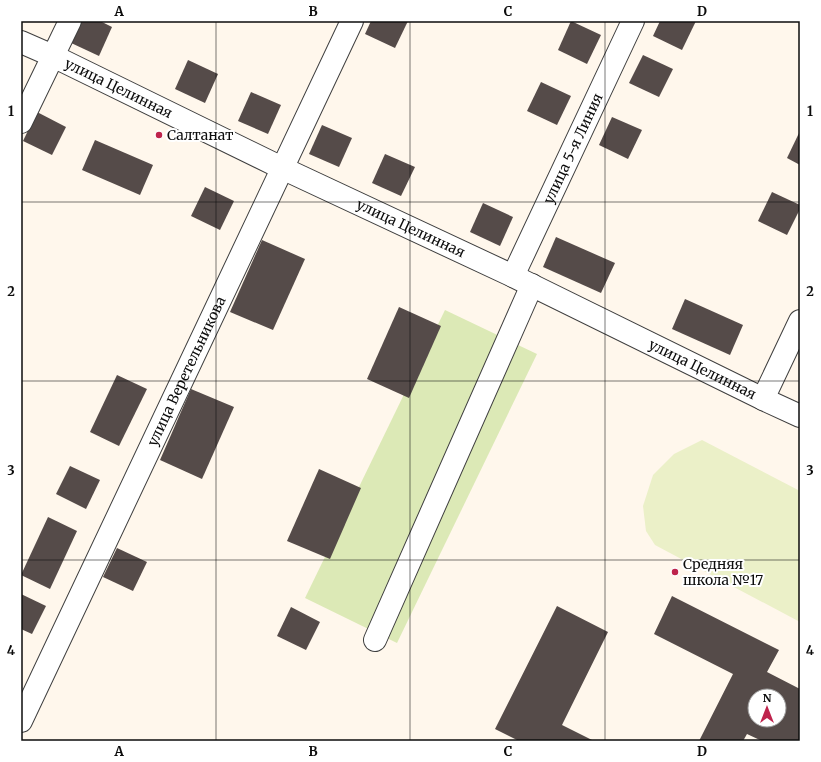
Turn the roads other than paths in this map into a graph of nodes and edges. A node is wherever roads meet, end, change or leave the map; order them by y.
1 (70, 21) edge
2 (352, 21) edge
3 (633, 21) edge
4 (21, 42) edge
5 (53, 56) junction
6 (21, 122) edge
7 (282, 168) junction
8 (522, 280) junction
9 (800, 321) edge
10 (762, 399) junction
11 (800, 416) edge
12 (375, 640) dead end
13 (21, 721) edge

1 - 5 street
2 - 7 street, улица Веретельникова
3 - 8 street, улица 5-я Линия
4 - 5 street, улица Целинная
5 - 6 street
5 - 7 street, улица Целинная
7 - 8 street, улица Целинная
7 - 13 street, улица Веретельникова
8 - 10 street, улица Целинная
8 - 12 street, улица 5-я Линия
9 - 10 street
10 - 11 street, улица Целинная

